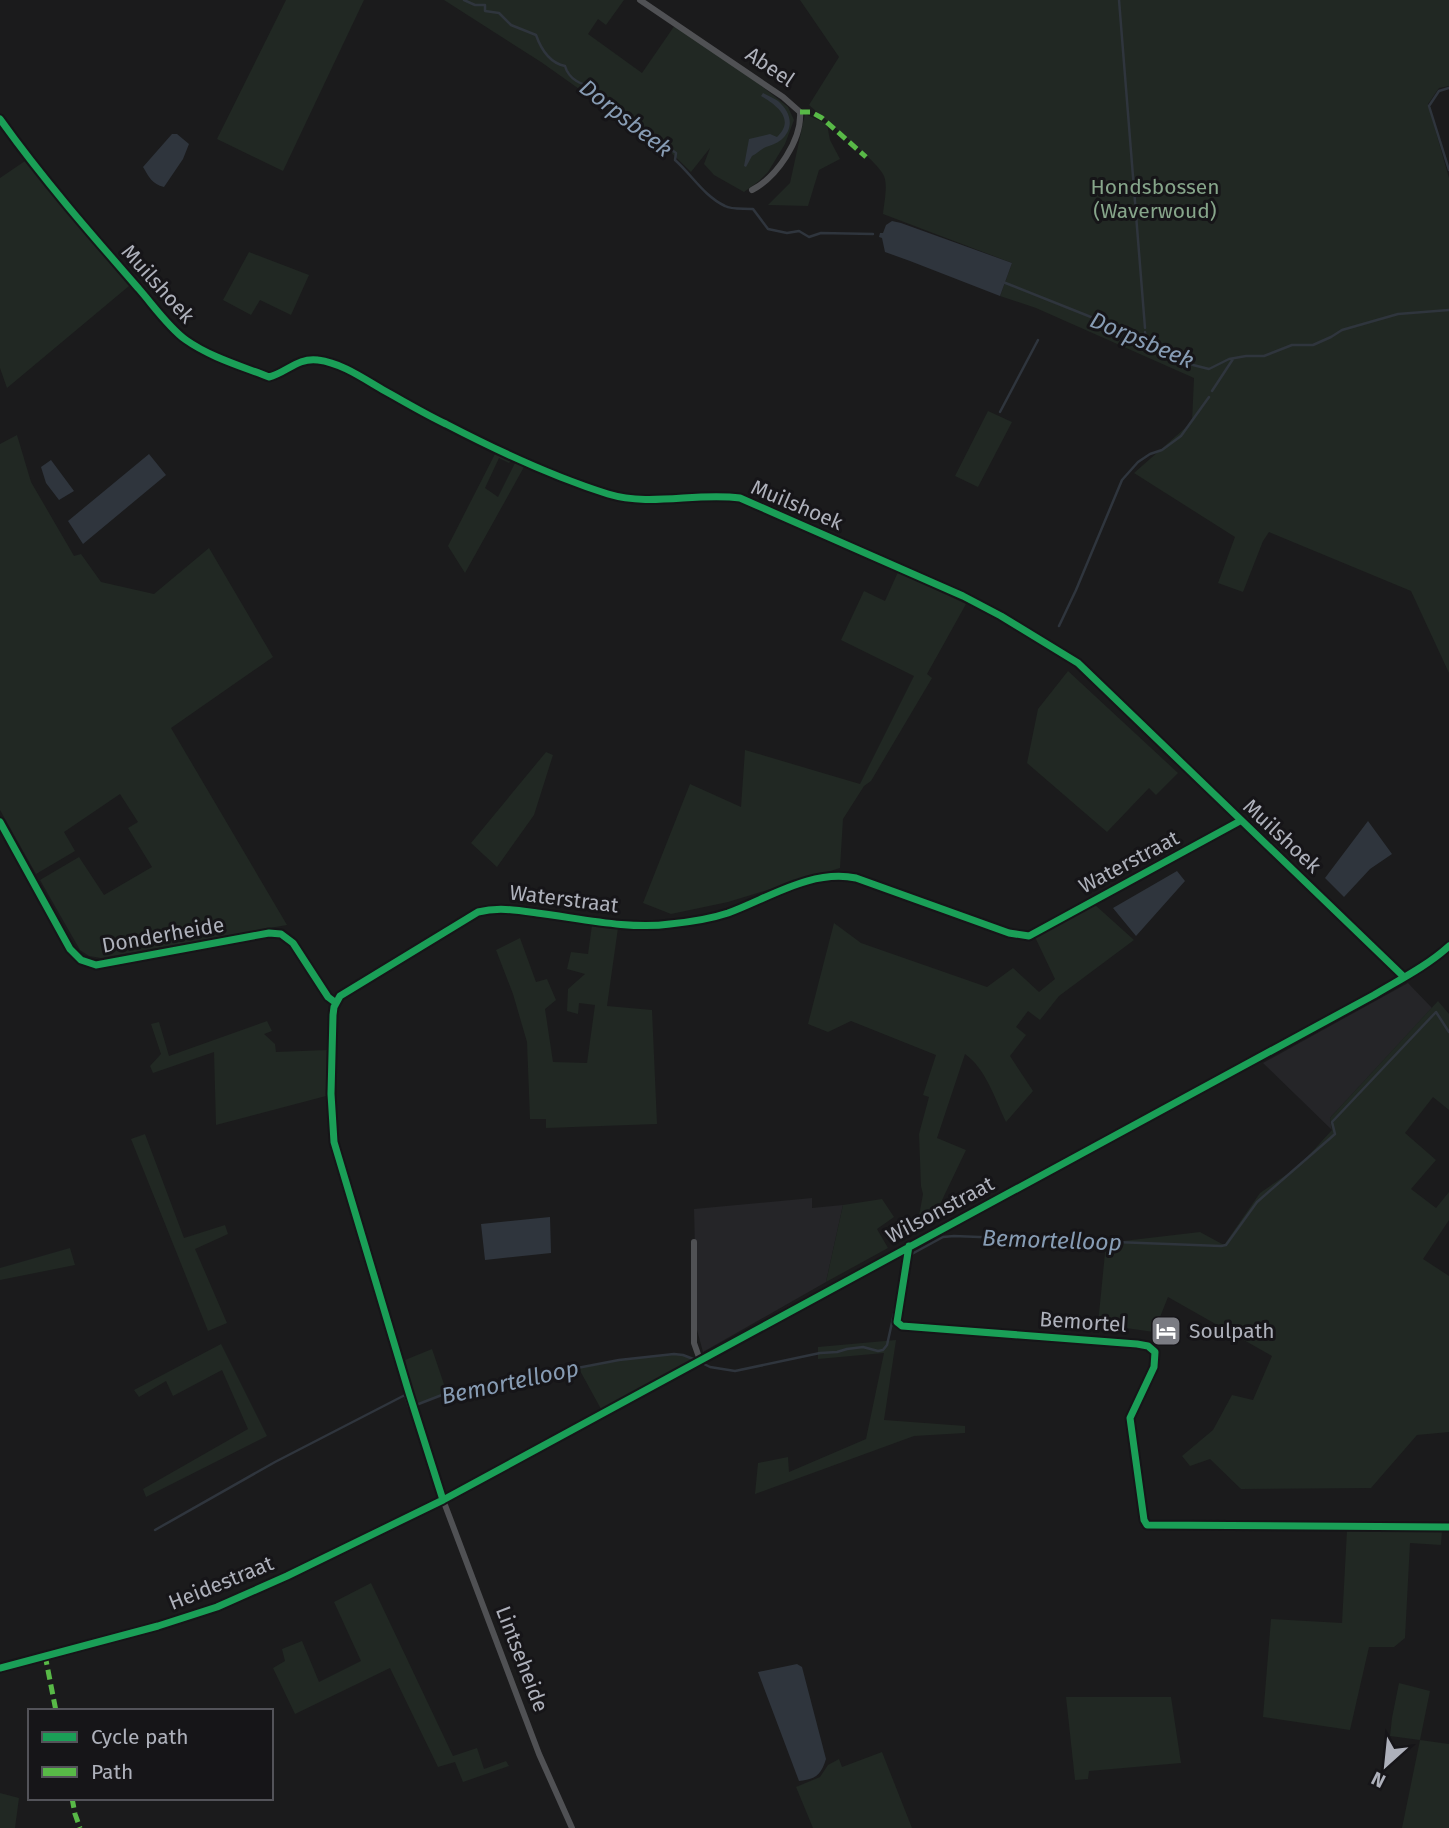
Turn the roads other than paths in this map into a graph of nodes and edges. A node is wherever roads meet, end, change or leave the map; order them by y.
1 (640, 0) edge
2 (0, 118) edge
3 (752, 190) dead end
4 (1240, 821) junction
5 (0, 822) edge
6 (1449, 946) edge
7 (1404, 977) junction
8 (337, 1003) junction
9 (694, 1242) dead end
10 (909, 1246) junction
11 (699, 1360) junction
12 (443, 1500) junction
13 (1449, 1527) edge
14 (0, 1668) edge
15 (572, 1828) edge

1 - 3 street, Abeel
2 - 4 street, Muilshoek
4 - 7 street, Muilshoek
4 - 8 street, Waterstraat
5 - 8 street, Donderheide
6 - 7 street, Wilsonstraat
7 - 10 street, Wilsonstraat
8 - 12 street
9 - 11 street
10 - 11 street, Wilsonstraat
10 - 13 street, Bemortel
11 - 12 street, Wilsonstraat
12 - 14 street, Heidestraat
12 - 15 street, Lintseheide

